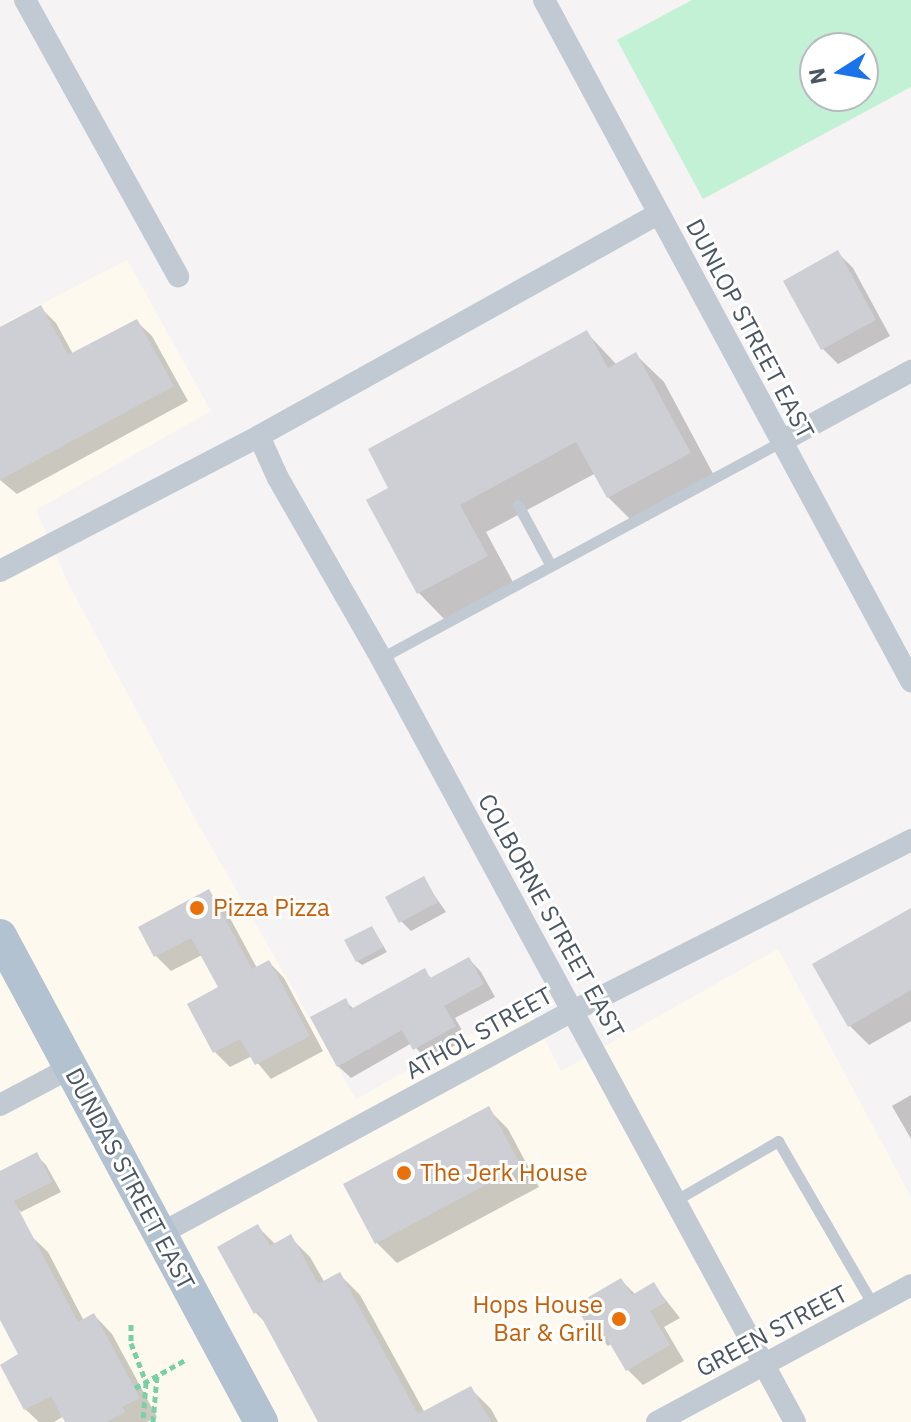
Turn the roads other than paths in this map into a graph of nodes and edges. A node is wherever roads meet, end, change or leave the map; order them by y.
1 (25, 0) edge
2 (544, 0) edge
3 (658, 214) junction
4 (178, 276) dead end
5 (911, 371) edge
6 (259, 436) junction
7 (782, 441) junction
8 (518, 505) dead end
9 (551, 566) junction
10 (0, 571) edge
11 (381, 658) junction
12 (911, 681) edge
13 (911, 840) edge
14 (0, 936) edge
15 (573, 1011) junction
16 (70, 1068) junction
17 (0, 1105) edge
18 (676, 1200) junction
19 (160, 1234) junction
20 (911, 1285) edge
21 (873, 1305) junction
22 (765, 1365) junction
23 (252, 1419) edge
24 (657, 1422) edge
25 (795, 1422) edge

1 - 4 street
2 - 3 street, DUNLOP STREET EAST
3 - 6 street
3 - 7 street, DUNLOP STREET EAST
5 - 7 street
6 - 10 street
6 - 11 street, COLBORNE STREET EAST
7 - 9 lane
7 - 12 street, DUNLOP STREET EAST
8 - 9 lane
9 - 11 lane
11 - 15 street, COLBORNE STREET EAST
13 - 15 street, ATHOL STREET
14 - 16 main road, DUNDAS STREET EAST
15 - 18 street, COLBORNE STREET EAST
15 - 19 street, ATHOL STREET
16 - 17 street
16 - 19 main road, DUNDAS STREET EAST
18 - 21 lane
18 - 22 street, COLBORNE STREET EAST
19 - 23 main road, DUNDAS STREET EAST
20 - 21 street, GREEN STREET
21 - 22 street, GREEN STREET
22 - 24 street, GREEN STREET
22 - 25 street, COLBORNE STREET EAST

